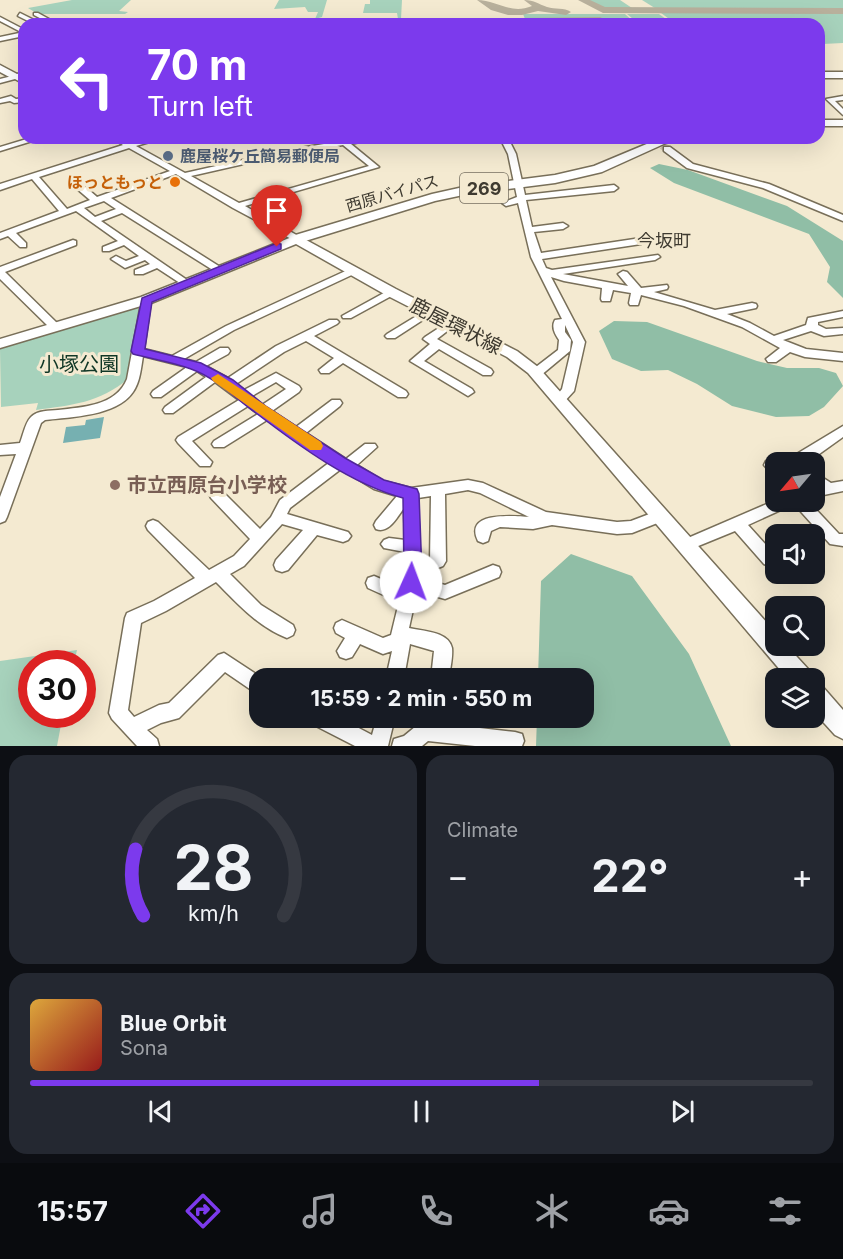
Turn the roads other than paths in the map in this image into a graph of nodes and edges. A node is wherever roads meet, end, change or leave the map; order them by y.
1 (36, 14) dead end
2 (20, 15) dead end
3 (26, 18) edge
4 (44, 18) edge
5 (0, 19) edge
6 (3, 23) edge
7 (18, 29) edge
8 (18, 31) edge
9 (0, 34) edge
10 (18, 35) edge
11 (10, 37) junction
12 (0, 39) edge
13 (17, 41) dead end
14 (0, 68) edge
15 (825, 75) edge
16 (843, 75) edge
17 (18, 77) edge
18 (18, 78) edge
19 (0, 81) edge
20 (843, 98) edge
21 (0, 101) edge
22 (18, 101) edge
23 (843, 113) edge
24 (825, 123) edge
25 (843, 123) edge
26 (18, 144) edge
27 (134, 144) edge
28 (310, 144) edge
29 (339, 144) edge
30 (346, 144) edge
31 (507, 144) edge
32 (669, 144) edge
33 (130, 145) junction
34 (314, 148) junction
35 (0, 149) edge
36 (179, 174) junction
37 (34, 176) junction
38 (517, 183) junction
39 (79, 186) dead end
40 (0, 187) edge
41 (614, 188) dead end
42 (586, 191) junction
43 (101, 199) junction
44 (520, 199) junction
45 (594, 200) dead end
46 (507, 203) dead end
47 (236, 206) junction
48 (77, 208) junction
49 (123, 209) junction
50 (65, 212) junction
51 (843, 218) edge
52 (95, 220) junction
53 (563, 225) dead end
54 (528, 230) junction
55 (5, 234) edge
56 (297, 239) junction
57 (125, 241) junction
58 (641, 242) dead end
59 (73, 243) dead end
60 (22, 245) dead end
61 (106, 249) dead end
62 (147, 256) junction
63 (536, 257) junction
64 (655, 257) dead end
65 (116, 259) dead end
66 (158, 264) junction
67 (219, 270) junction
68 (352, 271) junction
69 (0, 272) edge
70 (139, 272) dead end
71 (547, 272) junction
72 (623, 274) dead end
73 (4, 284) edge
74 (186, 284) junction
75 (608, 286) junction
76 (663, 288) dead end
77 (391, 292) junction
78 (638, 292) junction
79 (606, 299) dead end
80 (146, 300) junction
81 (634, 303) dead end
82 (752, 306) dead end
83 (428, 312) junction
84 (715, 314) junction
85 (843, 315) edge
86 (347, 316) dead end
87 (333, 322) dead end
88 (448, 322) junction
89 (559, 322) dead end
90 (54, 326) junction
91 (812, 327) junction
92 (843, 331) edge
93 (306, 336) junction
94 (391, 336) dead end
95 (772, 340) junction
96 (418, 342) dead end
97 (0, 344) edge
98 (438, 344) junction
99 (788, 348) junction
100 (138, 351) junction
101 (224, 351) dead end
102 (843, 357) edge
103 (342, 358) junction
104 (772, 359) dead end
105 (173, 360) junction
106 (197, 366) junction
107 (325, 370) dead end
108 (487, 372) dead end
109 (536, 373) junction
110 (215, 376) junction
111 (228, 384) junction
112 (468, 392) dead end
113 (157, 394) dead end
114 (402, 394) dead end
115 (246, 398) junction
116 (559, 400) junction
117 (336, 403) dead end
118 (169, 410) dead end
119 (265, 412) junction
120 (843, 431) edge
121 (296, 434) junction
122 (219, 444) dead end
123 (370, 447) dead end
124 (25, 448) junction
125 (0, 450) edge
126 (811, 452) edge
127 (205, 462) dead end
128 (343, 464) junction
129 (438, 490) junction
130 (216, 494) dead end
131 (410, 494) junction
132 (765, 510) edge
133 (809, 512) edge
134 (660, 516) junction
135 (0, 517) edge
136 (278, 518) junction
137 (552, 518) junction
138 (736, 522) junction
139 (381, 525) dead end
140 (153, 526) dead end
141 (314, 528) junction
142 (343, 536) dead end
143 (483, 537) dead end
144 (259, 538) junction
145 (843, 540) edge
146 (389, 544) dead end
147 (686, 545) junction
148 (412, 547) junction
149 (765, 555) edge
150 (438, 561) dead end
151 (282, 565) dead end
152 (493, 572) dead end
153 (212, 576) junction
154 (374, 583) dead end
155 (409, 590) junction
156 (286, 630) dead end
157 (400, 637) junction
158 (346, 651) dead end
159 (397, 668) edge
160 (441, 668) edge
161 (792, 668) edge
162 (249, 679) edge
163 (132, 728) junction
164 (341, 728) edge
165 (383, 728) edge
166 (426, 728) edge
167 (450, 728) edge
168 (515, 741) dead end
169 (150, 746) edge
170 (377, 746) edge
171 (401, 746) edge
172 (409, 746) edge

1 - 4 street
2 - 3 street
5 - 6 street
6 - 7 street
8 - 9 street
10 - 11 street
11 - 12 street
11 - 13 street
14 - 17 highway
15 - 16 highway
18 - 19 street
20 - 23 street
21 - 22 street
24 - 25 highway
26 - 35 street
27 - 33 street
28 - 34 street
29 - 34 street
30 - 47 street
31 - 38 street
32 - 38 highway, 西原バイパス / 269
32 - 51 street
33 - 36 street
33 - 37 street
34 - 36 street
36 - 43 street
36 - 47 street
37 - 40 street
37 - 50 street
38 - 44 street
38 - 56 highway, 西原バイパス / 269
39 - 43 street
41 - 42 street
42 - 44 street
42 - 45 street
43 - 48 street
43 - 49 street
44 - 46 street
44 - 54 street
47 - 56 street
48 - 50 street
48 - 52 street
49 - 52 street
49 - 67 street
50 - 55 street
52 - 57 street
53 - 54 street
54 - 63 street
55 - 60 street
56 - 67 main road
56 - 68 main road, 鹿屋環状線
57 - 61 street
57 - 62 street
58 - 63 street
59 - 69 street
62 - 65 street
62 - 66 street
63 - 71 street
64 - 71 street
66 - 70 street
66 - 74 street
67 - 74 main road
68 - 77 main road, 鹿屋環状線
68 - 105 street
69 - 73 street
71 - 75 street
71 - 116 street
72 - 78 street
73 - 90 street
74 - 80 main road
75 - 78 street
75 - 79 street
76 - 78 street
77 - 83 main road, 鹿屋環状線
77 - 86 street
78 - 81 street
78 - 84 street
80 - 90 main road
80 - 100 street
82 - 84 street
83 - 88 main road, 鹿屋環状線
83 - 94 street
84 - 95 street
85 - 91 street
87 - 93 street
88 - 96 street
88 - 98 street
88 - 109 main road, 鹿屋環状線
89 - 109 street
90 - 97 main road
91 - 92 street
91 - 95 street
93 - 103 street
93 - 111 street
95 - 99 street
98 - 108 street
98 - 112 street
99 - 102 street
99 - 104 street
100 - 105 street
100 - 124 street
101 - 106 street
103 - 107 street
103 - 114 street
105 - 106 street
106 - 110 street
106 - 113 street
109 - 116 main road, 鹿屋環状線
110 - 111 street
110 - 118 street
111 - 115 street
115 - 119 street
115 - 119 street
115 - 127 street
116 - 134 main road, 鹿屋環状線
117 - 121 street
119 - 121 street
119 - 122 street
120 - 126 street
121 - 128 street
123 - 128 street
124 - 125 street
124 - 135 street
128 - 131 street
128 - 136 street
129 - 131 street
129 - 137 street
129 - 150 street
130 - 144 street
131 - 139 street
131 - 148 street
132 - 138 street
133 - 145 street
134 - 137 street
134 - 147 main road, 鹿屋環状線
136 - 141 street
136 - 144 street
137 - 143 street
138 - 147 street
138 - 149 street
140 - 153 street
141 - 142 street
141 - 151 street
144 - 153 street
146 - 148 street
147 - 161 main road, 鹿屋環状線
148 - 155 street
152 - 155 street
153 - 156 street
153 - 163 street
154 - 155 street
155 - 157 street
157 - 158 street
157 - 159 street
157 - 160 street
162 - 163 street
163 - 169 street
164 - 170 street
165 - 170 street
166 - 172 street
167 - 168 street
171 - 172 street

